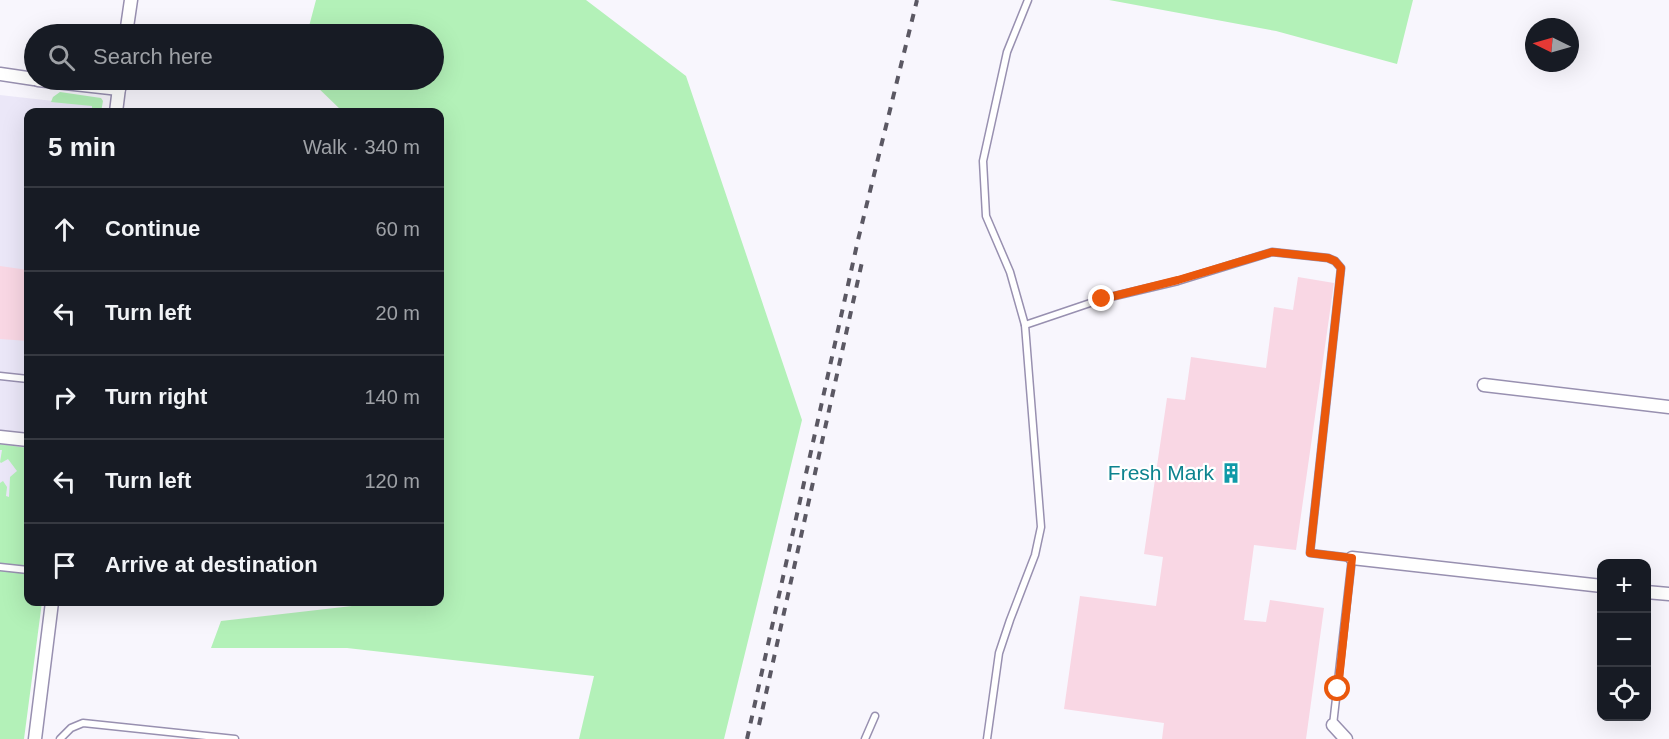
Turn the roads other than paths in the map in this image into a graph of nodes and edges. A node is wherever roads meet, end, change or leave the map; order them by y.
1 (131, 0) edge
2 (1028, 0) edge
3 (127, 24) edge
4 (0, 74) edge
5 (24, 77) edge
6 (119, 90) edge
7 (117, 108) edge
8 (1025, 325) junction
9 (0, 376) edge
10 (24, 379) edge
11 (1484, 385) dead end
12 (1669, 407) edge
13 (0, 437) edge
14 (24, 440) edge
15 (1352, 558) junction
16 (0, 567) edge
17 (24, 570) edge
18 (1597, 585) edge
19 (1651, 592) edge
20 (1669, 594) edge
21 (52, 606) edge
22 (875, 716) dead end
23 (1333, 725) joint
24 (35, 739) edge
25 (60, 739) edge
26 (235, 739) edge
27 (865, 739) edge
28 (987, 739) edge
29 (1346, 739) edge

1 - 3 street
2 - 8 lane
4 - 5 street
6 - 7 street
8 - 15 lane
8 - 28 lane
9 - 10 lane
11 - 12 street
13 - 14 street
15 - 18 street
15 - 23 lane
16 - 17 lane
19 - 20 street
21 - 24 street
22 - 27 lane
23 - 29 street
25 - 26 lane

